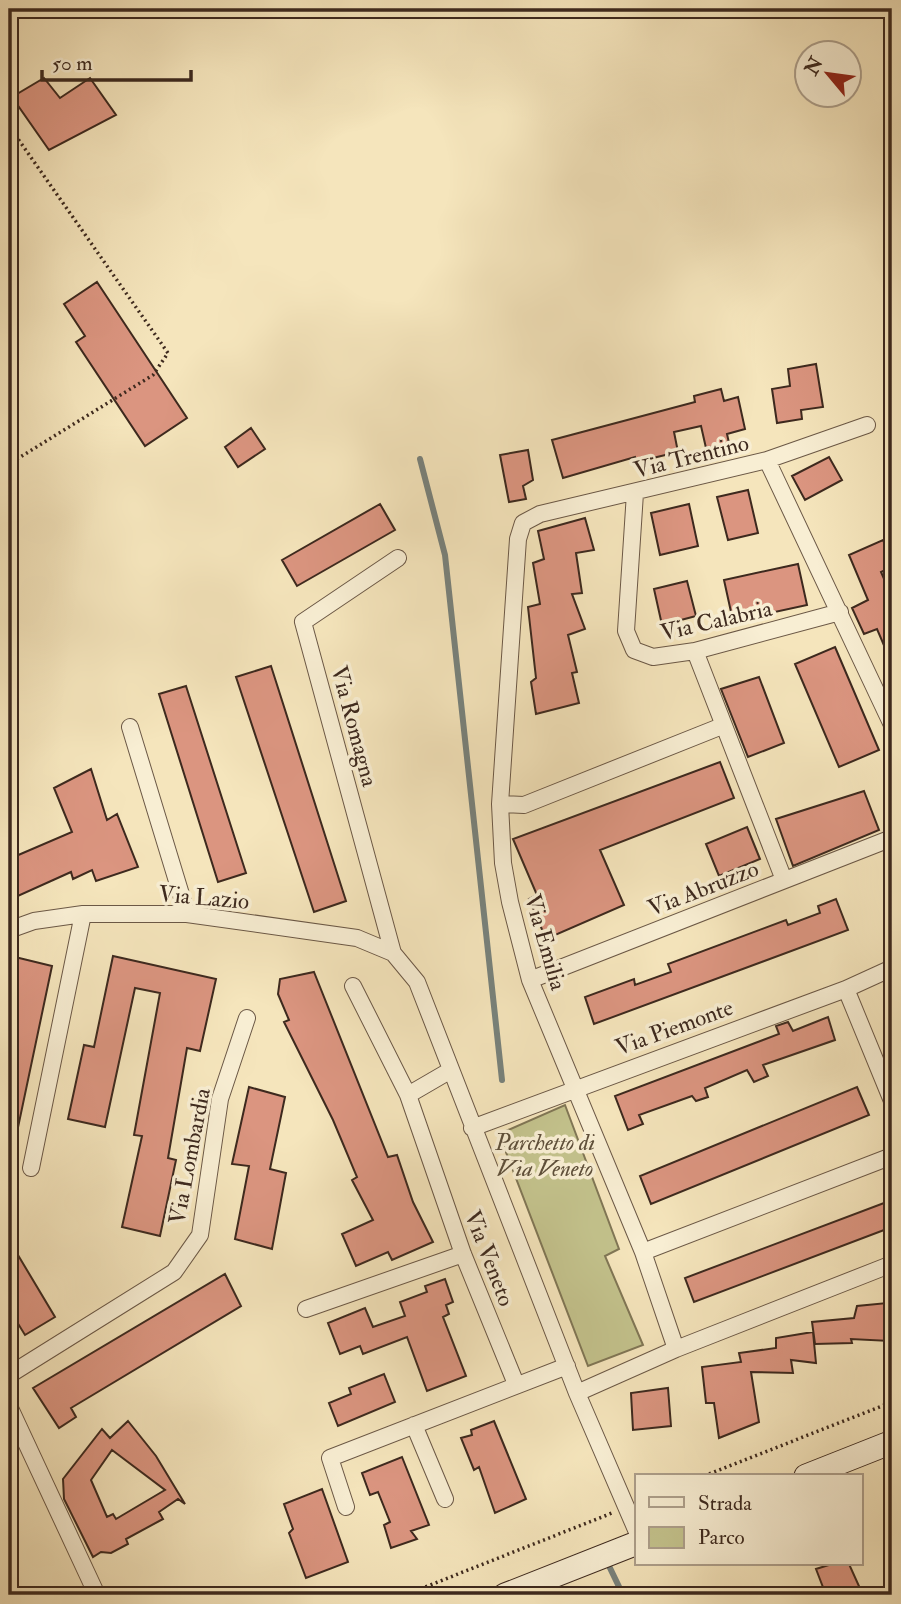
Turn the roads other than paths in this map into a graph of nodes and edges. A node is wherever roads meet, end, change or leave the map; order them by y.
1 (867, 425) dead end
2 (767, 460) junction
3 (635, 493) junction
4 (523, 523) joint
5 (398, 558) dead end
6 (840, 612) junction
7 (695, 651) junction
8 (892, 725) edge
9 (722, 726) junction
10 (130, 727) dead end
11 (500, 804) junction
12 (892, 838) edge
13 (784, 880) junction
14 (83, 914) junction
15 (187, 915) junction
16 (9, 930) edge
17 (393, 953) junction
18 (892, 968) edge
19 (530, 980) junction
20 (352, 986) dead end
21 (846, 989) junction
22 (247, 1018) dead end
23 (451, 1070) junction
24 (576, 1087) junction
25 (408, 1095) junction
26 (892, 1101) edge
27 (472, 1128) junction
28 (892, 1156) edge
29 (31, 1168) dead end
30 (643, 1252) junction
31 (463, 1254) junction
32 (892, 1264) edge
33 (306, 1309) dead end
34 (676, 1349) junction
35 (567, 1366) junction
36 (9, 1375) edge
37 (516, 1384) junction
38 (577, 1393) junction
39 (9, 1406) edge
40 (414, 1424) junction
41 (892, 1442) edge
42 (811, 1474) edge
43 (446, 1499) dead end
44 (346, 1507) dead end
45 (635, 1527) edge
46 (635, 1544) edge
47 (97, 1595) edge
48 (505, 1595) edge

1 - 2 street, Via Trentino
2 - 3 street, Via Trentino
2 - 6 street
3 - 4 street, Via Trentino
3 - 7 street, Via Calabria
4 - 11 street, Via Emilia
5 - 17 street, Via Romagna
6 - 7 street, Via Calabria
6 - 8 street
7 - 9 street
9 - 11 street
9 - 13 street
10 - 15 street
11 - 19 street, Via Emilia
12 - 13 street, Via Abruzzo
13 - 19 street, Via Abruzzo
14 - 15 street, Via Lazio
14 - 16 street, Via Lazio
14 - 29 street
15 - 17 street, Via Lazio
17 - 23 street, Via Veneto
18 - 21 street, Via Piemonte
19 - 24 street, Via Emilia
20 - 25 street, Via Veneto
21 - 24 street, Via Piemonte
21 - 26 street
22 - 36 street, Via Lombardia
23 - 25 street
23 - 27 street, Via Veneto
24 - 27 street, Via Piemonte
24 - 30 street, Via Emilia
25 - 31 street, Via Veneto
27 - 35 street, Via Veneto
28 - 30 street
30 - 34 street, Via Emilia
31 - 33 street
31 - 37 street, Via Veneto
32 - 34 street
34 - 38 street
35 - 37 street
35 - 38 street, Via Veneto
37 - 40 street
38 - 45 street, Via Veneto
39 - 47 street
40 - 43 street
40 - 44 street
41 - 42 main road
46 - 48 main road

